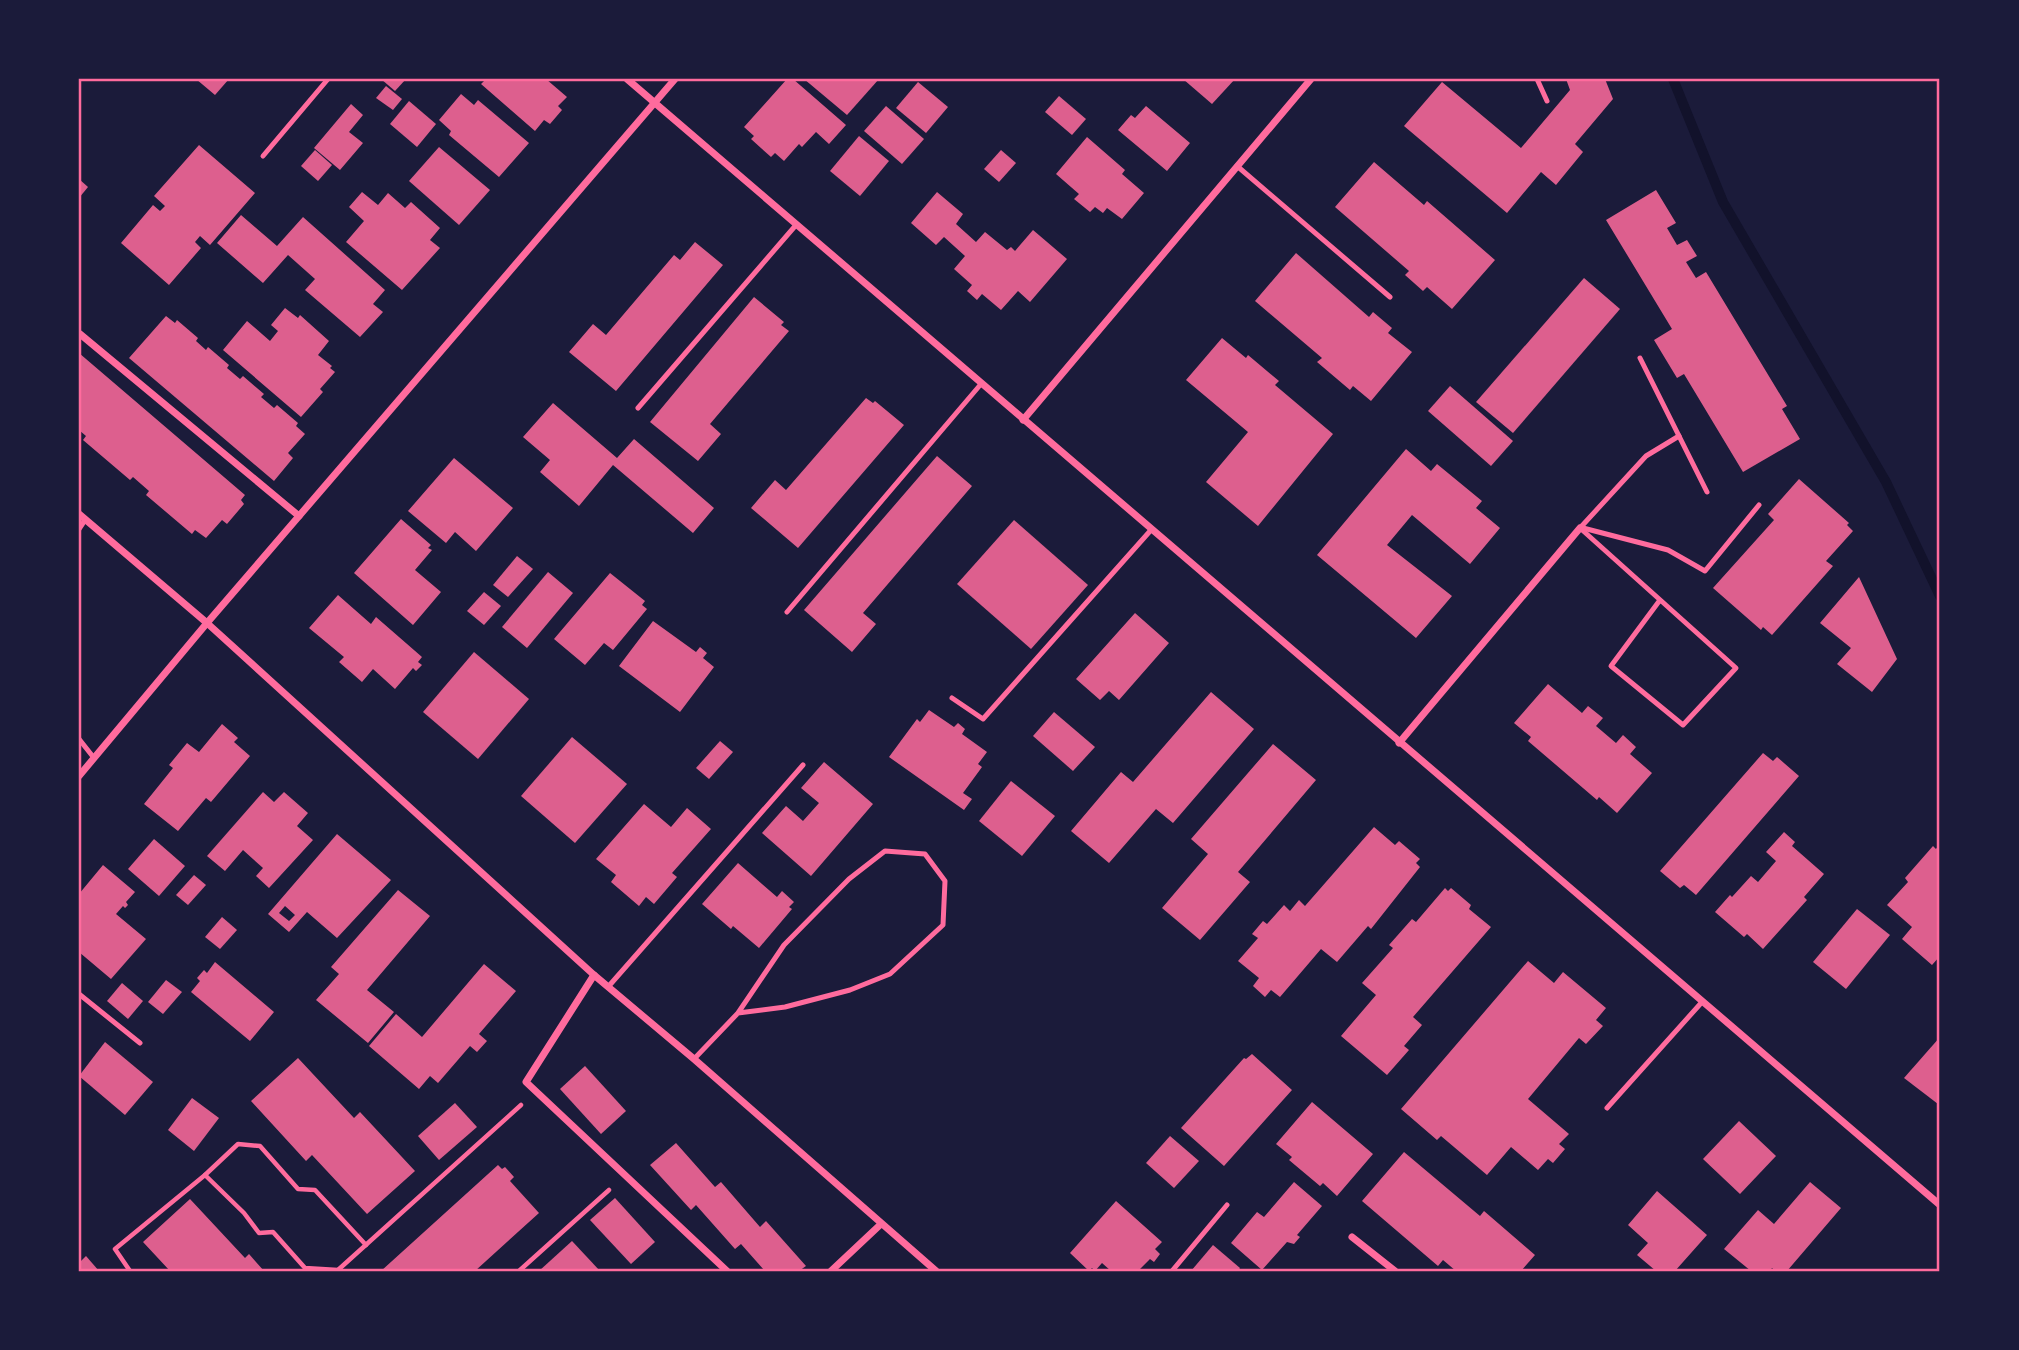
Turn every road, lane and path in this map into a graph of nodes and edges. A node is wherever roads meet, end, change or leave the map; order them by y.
1 (328, 79) edge
2 (627, 79) edge
3 (675, 79) edge
4 (1311, 79) edge
5 (1537, 79) edge
6 (1547, 101) dead end
7 (654, 103) junction
8 (263, 156) dead end
9 (1237, 166) junction
10 (796, 225) junction
11 (1390, 297) dead end
12 (80, 334) edge
13 (1640, 358) dead end
14 (981, 384) junction
15 (638, 408) dead end
16 (1023, 420) junction
17 (1679, 436) junction
18 (1707, 492) dead end
19 (1759, 505) dead end
20 (299, 516) junction
21 (82, 517) edge
22 (1580, 528) junction
23 (79, 529) edge
24 (1151, 530) junction
25 (1660, 600) junction
26 (787, 612) dead end
27 (207, 623) junction
28 (952, 698) dead end
29 (79, 740) edge
30 (1399, 743) junction
31 (94, 758) junction
32 (803, 765) dead end
33 (79, 776) edge
34 (594, 975) junction
35 (608, 987) junction
36 (79, 994) edge
37 (1702, 1002) junction
38 (738, 1013) junction
39 (139, 1043) dead end
40 (694, 1059) junction
41 (536, 1092) junction
42 (1607, 1108) dead end
43 (205, 1175) junction
44 (625, 1175) junction
45 (1227, 1205) dead end
46 (1940, 1205) edge
47 (881, 1224) junction
48 (1352, 1237) dead end
49 (366, 1245) junction
50 (130, 1271) edge
51 (338, 1271) edge
52 (519, 1271) edge
53 (727, 1271) edge
54 (831, 1271) edge
55 (936, 1271) edge
56 (1172, 1271) edge
57 (1395, 1271) edge

1 - 8 lane
2 - 7 street
3 - 7 street
4 - 9 street
5 - 6 lane
7 - 10 street
7 - 20 street
9 - 11 lane
9 - 16 street
10 - 14 street
10 - 15 lane
12 - 20 street
13 - 17 lane
14 - 16 street
14 - 26 lane
16 - 24 street
17 - 18 lane
17 - 22 lane
19 - 22 lane
20 - 27 street
21 - 23 lane
21 - 27 street
22 - 25 lane
22 - 30 street
24 - 28 lane
24 - 30 street
25 - 25 lane
27 - 31 street
27 - 34 street
29 - 31 lane
30 - 37 street
31 - 33 street
32 - 35 lane
34 - 35 street
34 - 41 street
35 - 40 street
36 - 39 lane
37 - 42 lane
37 - 46 street
38 - 38 lane
38 - 40 lane
40 - 47 street
41 - 44 street
41 - 49 path
43 - 49 path
43 - 50 path
43 - 51 path
44 - 52 path
44 - 53 street
45 - 56 lane
47 - 54 street
47 - 55 street
48 - 57 street
49 - 51 path

